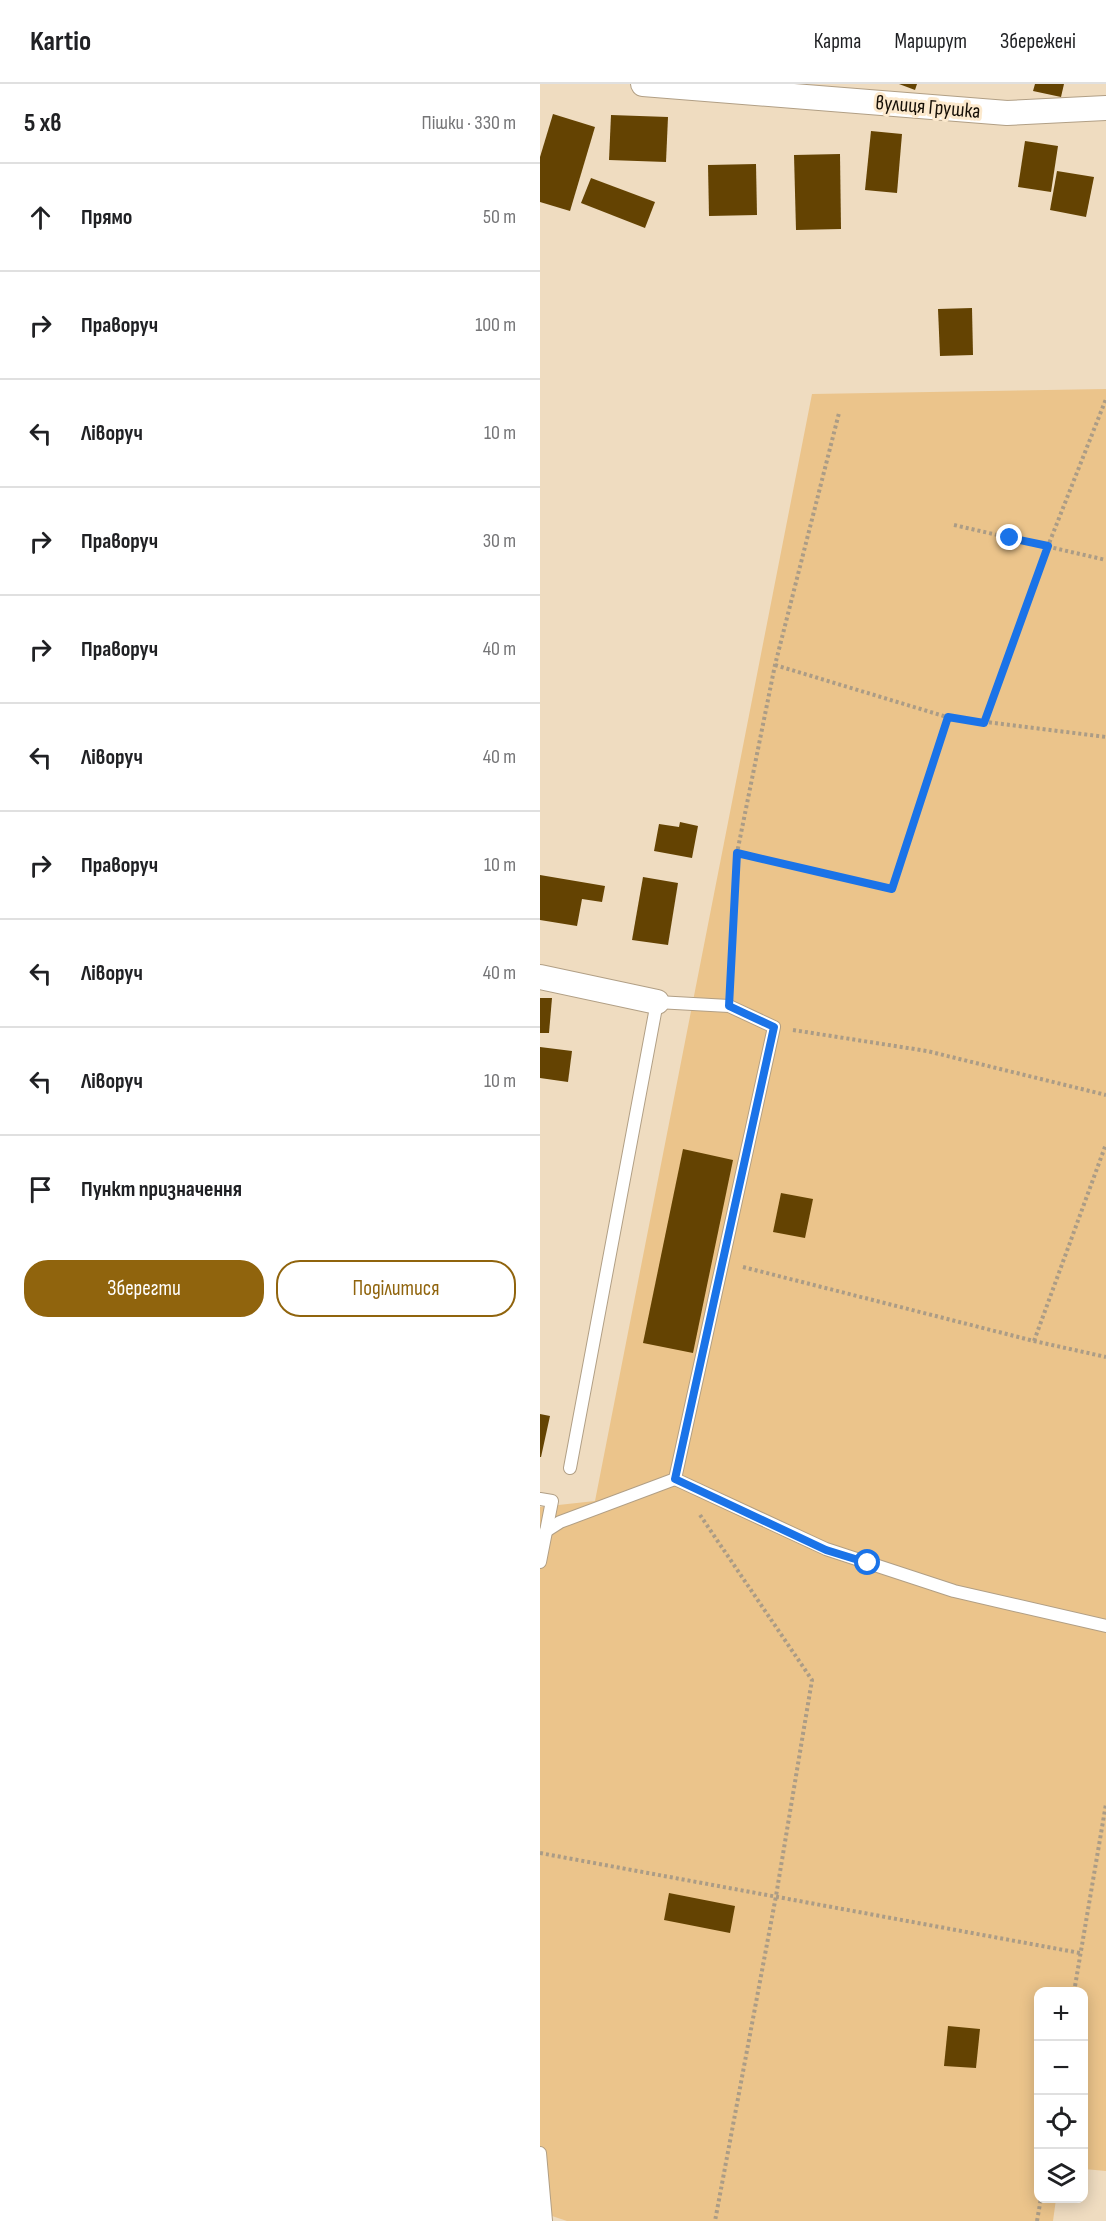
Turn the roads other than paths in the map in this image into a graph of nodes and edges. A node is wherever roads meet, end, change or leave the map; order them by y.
1 (643, 84) edge
2 (1106, 108) edge
3 (540, 977) edge
4 (657, 1002) junction
5 (570, 1468) dead end
6 (675, 1479) junction
7 (540, 1499) edge
8 (546, 1531) junction
9 (540, 1562) edge
10 (1106, 1626) edge
11 (540, 2153) edge
12 (546, 2221) edge

1 - 2 street, вулиця Грушка
3 - 4 street
4 - 5 lane
4 - 6 lane
6 - 8 lane
6 - 10 lane
7 - 8 lane
8 - 9 lane
11 - 12 lane

